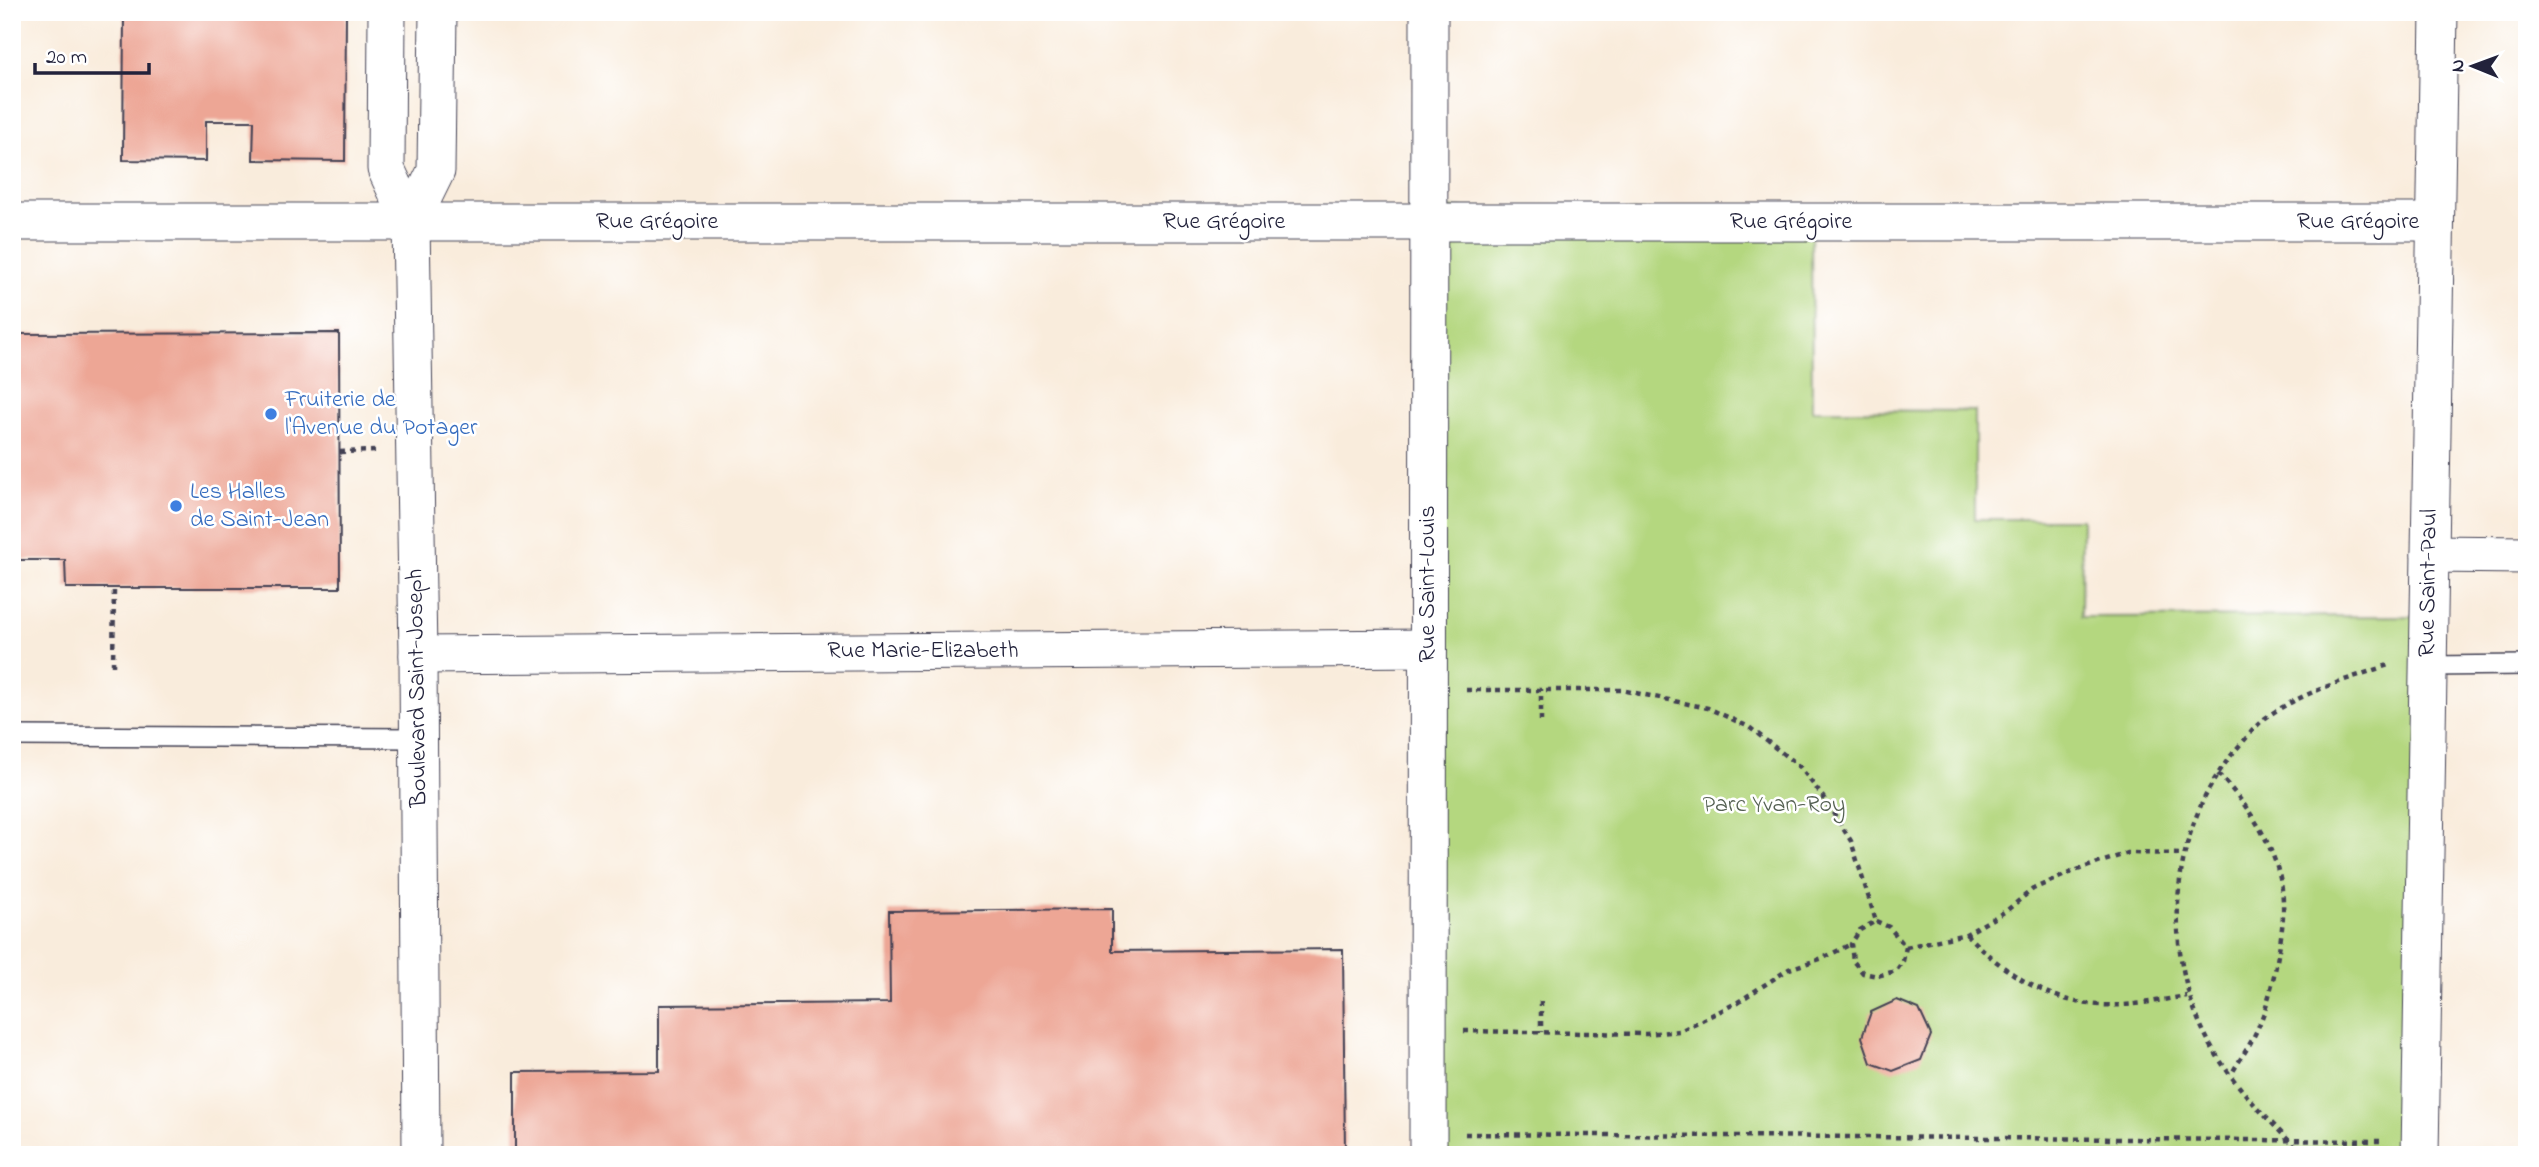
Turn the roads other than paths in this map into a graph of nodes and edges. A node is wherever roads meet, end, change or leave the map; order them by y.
1 (387, 12) edge
2 (438, 12) edge
3 (1429, 12) edge
4 (2438, 12) edge
5 (12, 222) edge
6 (411, 222) junction
7 (1429, 222) junction
8 (2435, 222) junction
9 (2430, 554) junction
10 (2527, 555) edge
11 (1428, 648) junction
12 (2428, 649) junction
13 (418, 655) junction
14 (2527, 665) edge
15 (12, 736) edge
16 (418, 738) junction
17 (1428, 1144) edge
18 (2404, 1148) edge
19 (421, 1155) edge

1 - 6 street, Boulevard Saint-Joseph
2 - 6 street, Boulevard Saint-Joseph
3 - 7 street, Rue Saint-Louis
4 - 8 street, Rue Saint-Paul
5 - 6 street, Rue Grégoire
6 - 7 street, Rue Grégoire
6 - 13 street, Boulevard Saint-Joseph
7 - 8 street, Rue Grégoire
7 - 11 street, Rue Saint-Louis
8 - 9 street, Rue Saint-Paul
9 - 10 street
9 - 12 street, Rue Saint-Paul
11 - 13 street, Rue Marie-Elizabeth
11 - 17 street, Rue Saint-Louis
12 - 14 lane
12 - 18 street, Rue Saint-Paul
13 - 16 street, Boulevard Saint-Joseph
15 - 16 lane
16 - 19 street, Boulevard Saint-Joseph

